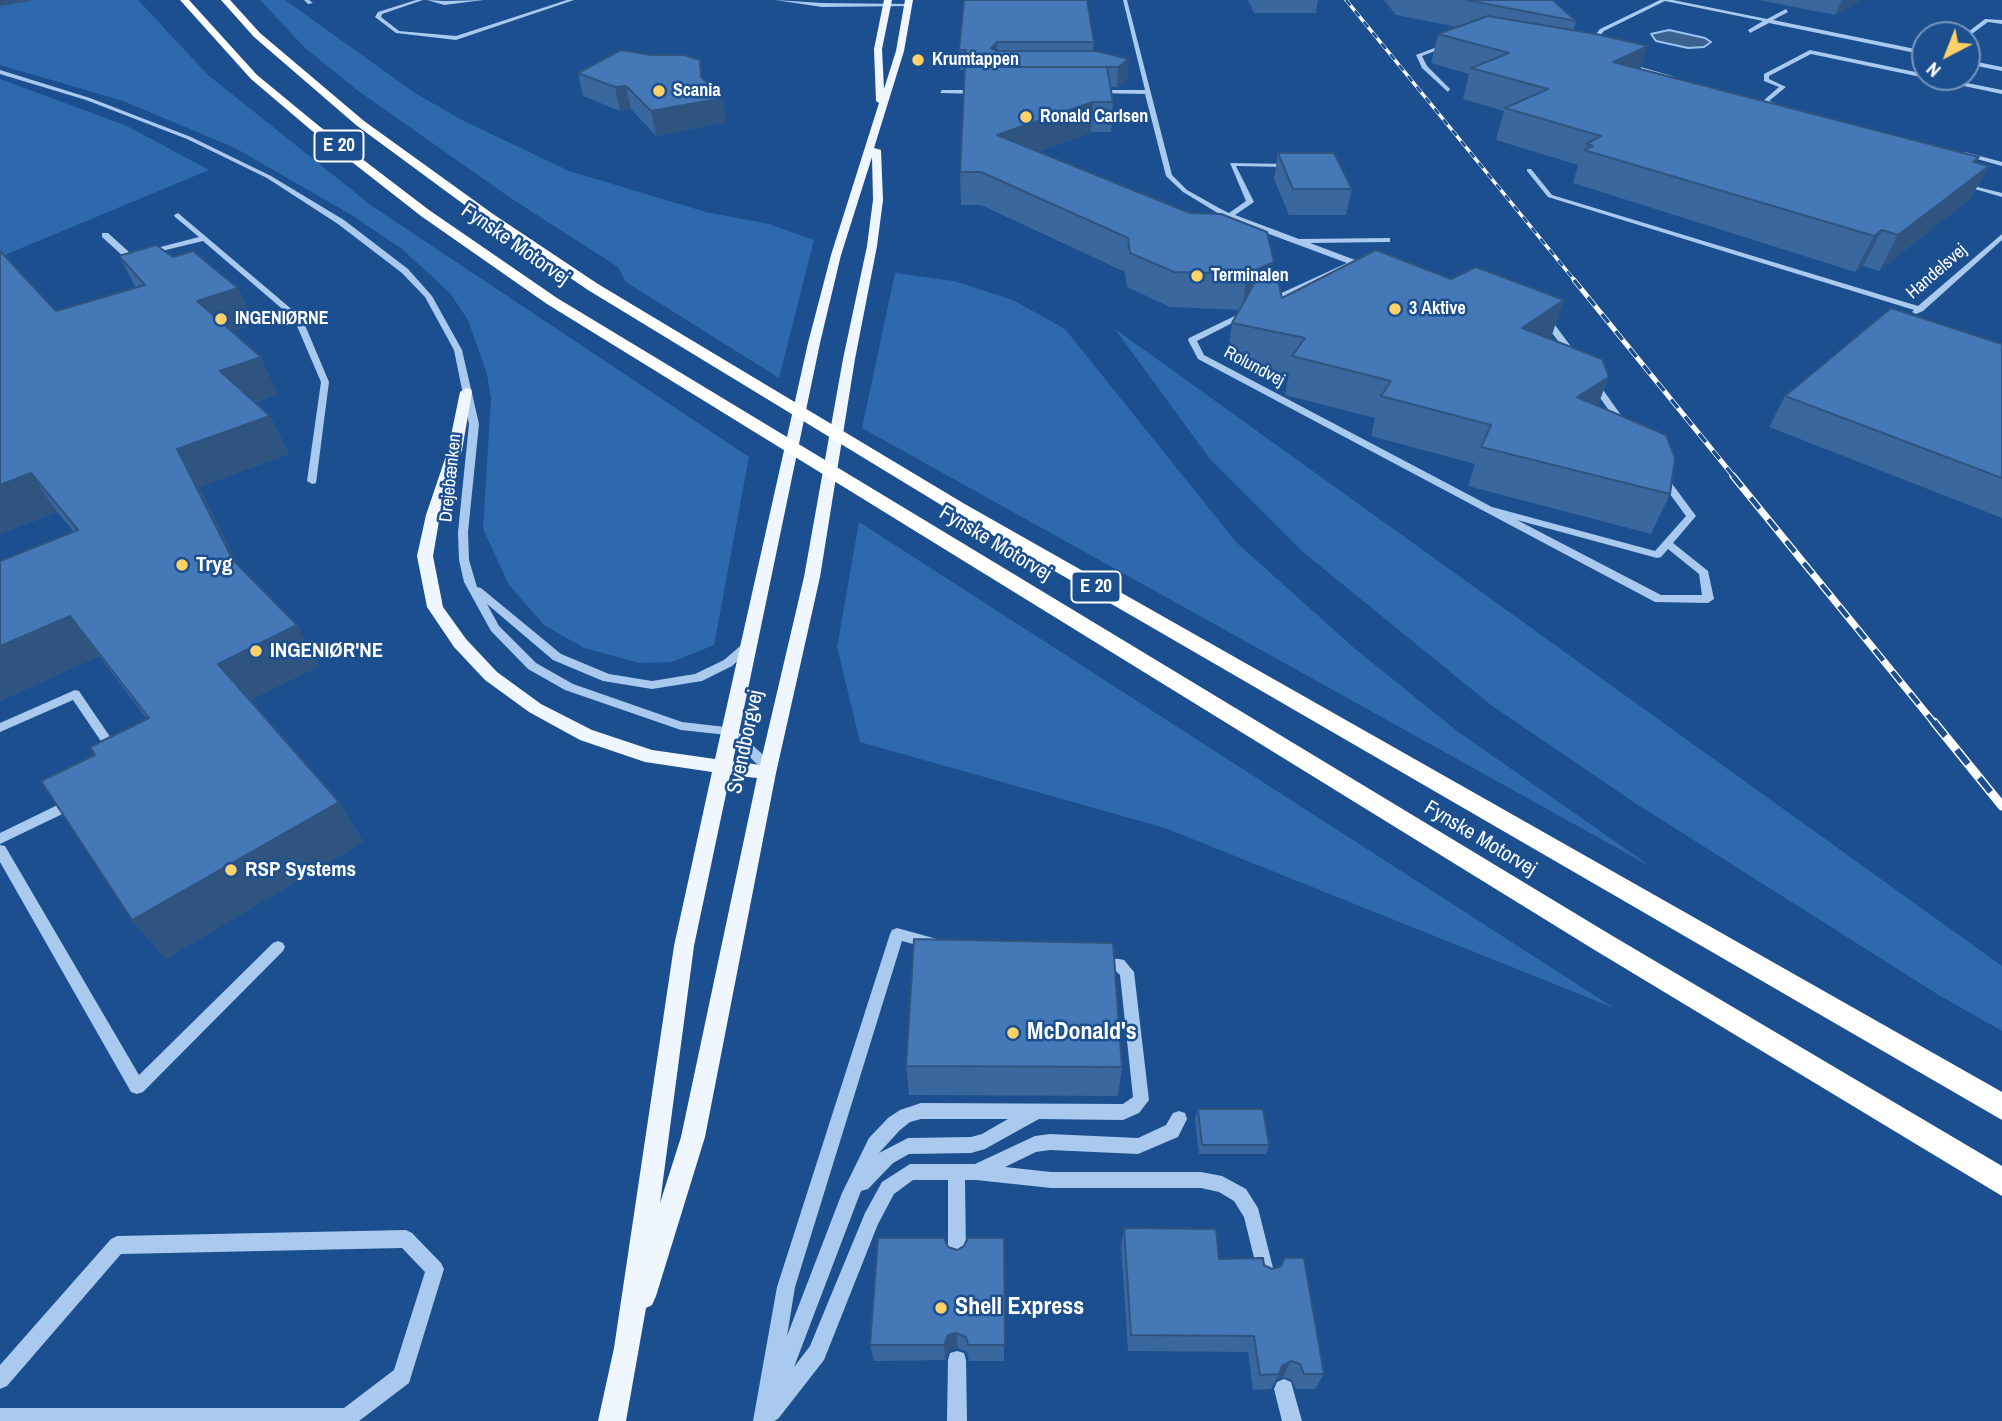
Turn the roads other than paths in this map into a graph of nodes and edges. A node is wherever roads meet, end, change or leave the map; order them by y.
1 (184, 0) edge
2 (421, 0) edge
3 (429, 0) edge
4 (482, 0) edge
5 (572, 0) edge
6 (777, 0) edge
7 (1125, 0) edge
8 (1665, 0) edge
9 (229, 2) edge
10 (888, 3) edge
11 (908, 3) edge
12 (1786, 10) dead end
13 (1768, 21) junction
14 (2002, 22) edge
15 (1981, 24) edge
16 (1750, 31) dead end
17 (207, 42) dead end
18 (1452, 43) edge
19 (1911, 50) edge
20 (1583, 52) edge
21 (1621, 64) edge
22 (1981, 65) edge
23 (1128, 67) dead end
24 (1141, 67) junction
25 (2002, 69) edge
26 (0, 72) edge
27 (1911, 74) edge
28 (254, 77) junction
29 (1981, 88) edge
30 (1448, 90) dead end
31 (942, 92) dead end
32 (984, 92) edge
33 (1093, 92) edge
34 (1147, 92) junction
35 (1697, 92) edge
36 (2002, 92) edge
37 (1791, 109) edge
38 (881, 112) junction
39 (875, 139) junction
40 (1962, 153) edge
41 (2002, 164) edge
42 (1285, 165) edge
43 (1528, 170) dead end
44 (1948, 180) edge
45 (2002, 195) edge
46 (178, 215) dead end
47 (1229, 216) junction
48 (104, 235) dead end
49 (2002, 236) edge
50 (205, 237) junction
51 (1387, 240) dead end
52 (1293, 241) junction
53 (131, 258) junction
54 (1352, 262) junction
55 (146, 271) edge
56 (1377, 271) edge
57 (1920, 309) junction
58 (1528, 318) edge
59 (1906, 321) edge
60 (1577, 361) edge
61 (1585, 372) edge
62 (466, 392) junction
63 (1634, 438) edge
64 (1650, 461) edge
65 (312, 481) dead end
66 (1489, 509) junction
67 (1668, 544) junction
68 (469, 582) junction
69 (751, 643) junction
70 (0, 728) edge
71 (730, 731) junction
72 (122, 762) edge
73 (722, 768) junction
74 (767, 770) junction
75 (83, 797) edge
76 (0, 839) edge
77 (0, 850) edge
78 (278, 947) dead end
79 (947, 947) edge
80 (1084, 964) edge
81 (2002, 1107) edge
82 (1050, 1110) junction
83 (1179, 1119) dead end
84 (956, 1172) junction
85 (976, 1172) junction
86 (2002, 1182) edge
87 (848, 1199) junction
88 (957, 1256) edge
89 (1266, 1275) edge
90 (627, 1348) junction
91 (957, 1360) dead end
92 (0, 1379) edge
93 (1284, 1389) edge
94 (0, 1418) edge
95 (612, 1421) edge
96 (764, 1421) edge
97 (957, 1421) edge
98 (1292, 1421) edge

1 - 28 highway, Fynske Motorvej / E 20
2 - 5 street
3 - 4 street
6 - 10 street
7 - 24 street
8 - 13 street
8 - 20 street
9 - 81 highway, Fynske Motorvej / E 20
10 - 11 street
10 - 38 main road, Svendborgvej
11 - 38 main road, Svendborgvej
12 - 13 street
13 - 16 street
13 - 19 street
14 - 15 street
17 - 28 highway
18 - 30 street
21 - 35 street
22 - 25 street
23 - 24 street
24 - 34 street
26 - 62 street, Drejebænken
27 - 37 street
28 - 86 highway, Fynske Motorvej / E 20
29 - 36 street
31 - 32 street
33 - 34 street
34 - 47 street
38 - 39 main road, Svendborgvej
39 - 69 main road, Svendborgvej
39 - 74 main road, Svendborgvej
40 - 41 street
42 - 47 street
43 - 57 street
44 - 45 street
46 - 50 street
47 - 52 street
48 - 53 street
49 - 57 street, Handelsvej
50 - 53 street
50 - 65 street
51 - 52 street
52 - 54 street
53 - 55 street
54 - 56 street
54 - 66 street, Rolundvej
57 - 59 street, Handelsvej
58 - 60 street
61 - 63 street
62 - 68 street, Drejebænken
62 - 73 main road
64 - 67 street
66 - 67 street
66 - 67 street, Rolundvej
68 - 69 street
68 - 71 street, Drejebænken
69 - 71 main road, Svendborgvej
70 - 72 street
71 - 73 main road, Svendborgvej
71 - 74 street
73 - 74 main road
73 - 90 main road, Svendborgvej
74 - 90 main road, Svendborgvej
75 - 76 street
77 - 78 street
79 - 96 street
80 - 82 street
82 - 87 street
82 - 87 street
83 - 85 street
84 - 85 street
84 - 88 street
84 - 96 street
85 - 89 street
87 - 96 street
90 - 95 main road, Svendborgvej
91 - 97 street
92 - 94 street
93 - 98 street

